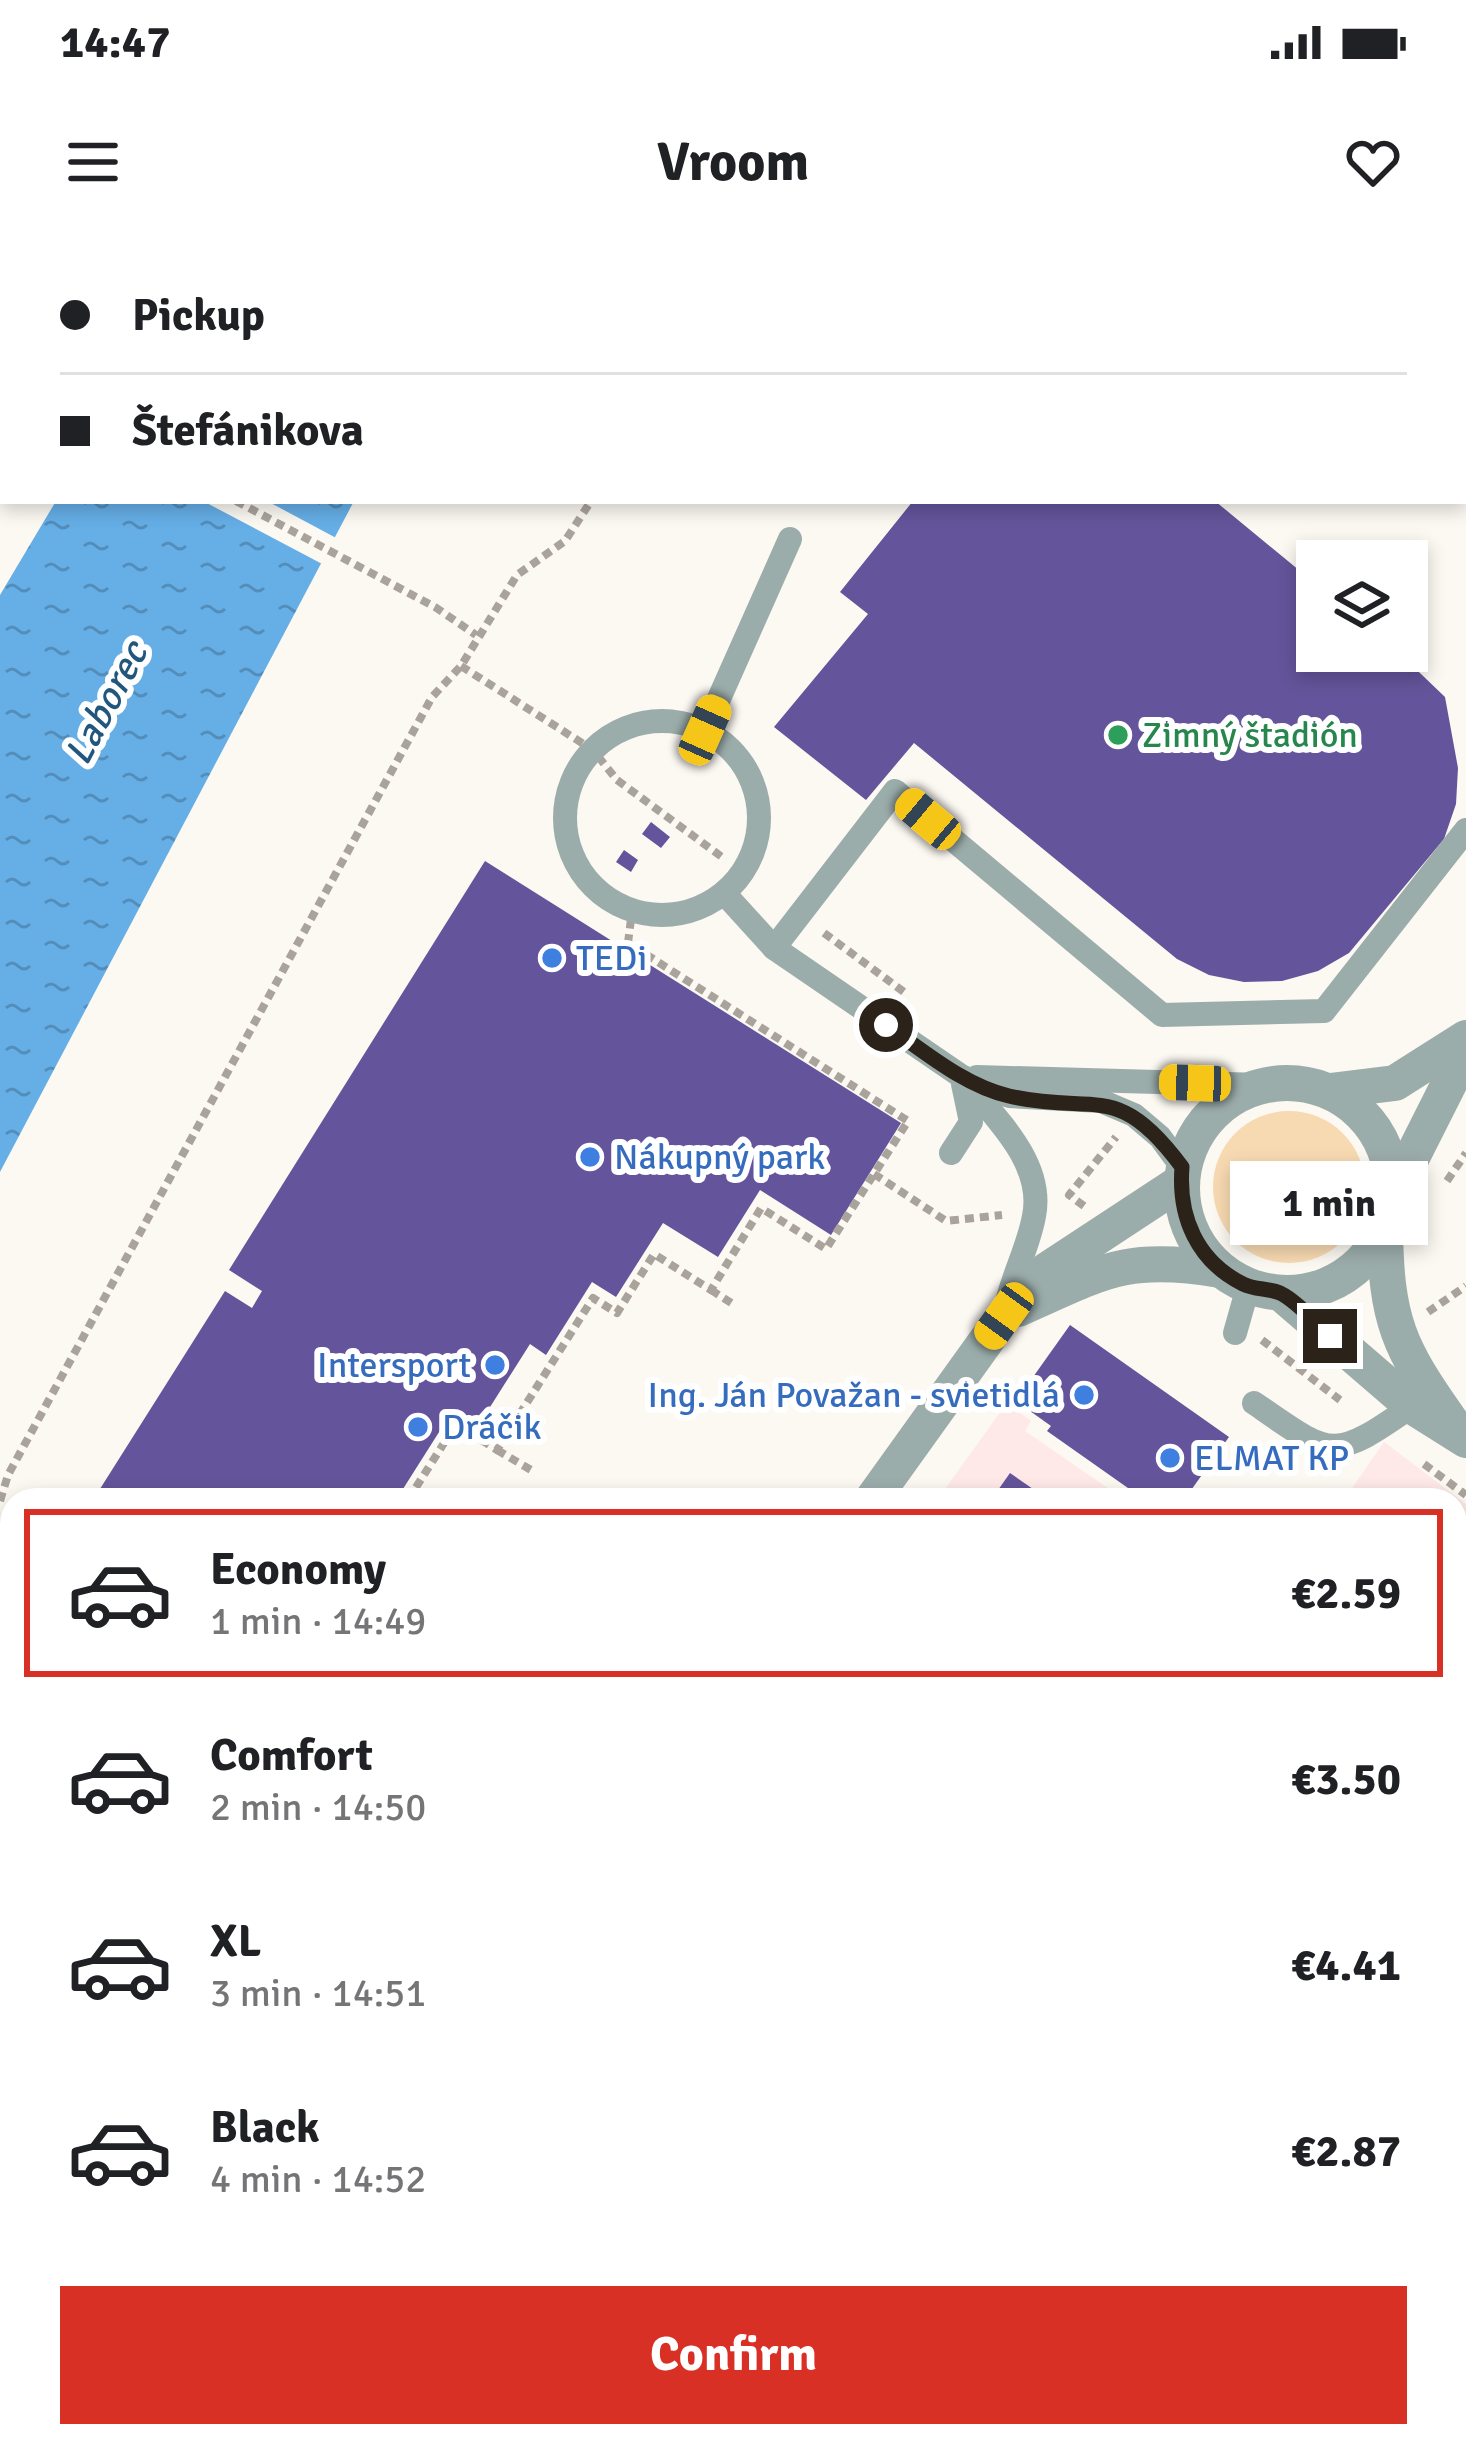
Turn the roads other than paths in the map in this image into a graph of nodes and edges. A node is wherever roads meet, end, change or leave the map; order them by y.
1 (790, 539) dead end
2 (705, 730) junction
3 (1466, 830) edge
4 (724, 893) junction
5 (774, 948) junction
6 (1466, 1038) edge
7 (1466, 1050) edge
8 (961, 1076) junction
9 (1262, 1085) junction
10 (1330, 1091) junction
11 (951, 1153) dead end
12 (1181, 1175) junction
13 (1389, 1211) junction
14 (1250, 1284) junction
15 (1004, 1316) junction
16 (1237, 1328) road end
17 (1254, 1403) dead end
18 (1412, 1406) junction
19 (1463, 1438) edge
20 (881, 1488) edge

1 - 2 lane
2 - 4 lane
2 - 4 lane
3 - 5 lane
4 - 5 lane
5 - 8 lane
6 - 10 street
7 - 13 street
8 - 9 lane
8 - 11 lane
8 - 12 lane
8 - 15 lane
9 - 10 street
9 - 12 street
10 - 13 street
12 - 14 street
12 - 15 street
13 - 14 street
13 - 19 street
14 - 15 street
14 - 16 lane
14 - 18 street
15 - 20 street
17 - 18 lane
18 - 19 street

